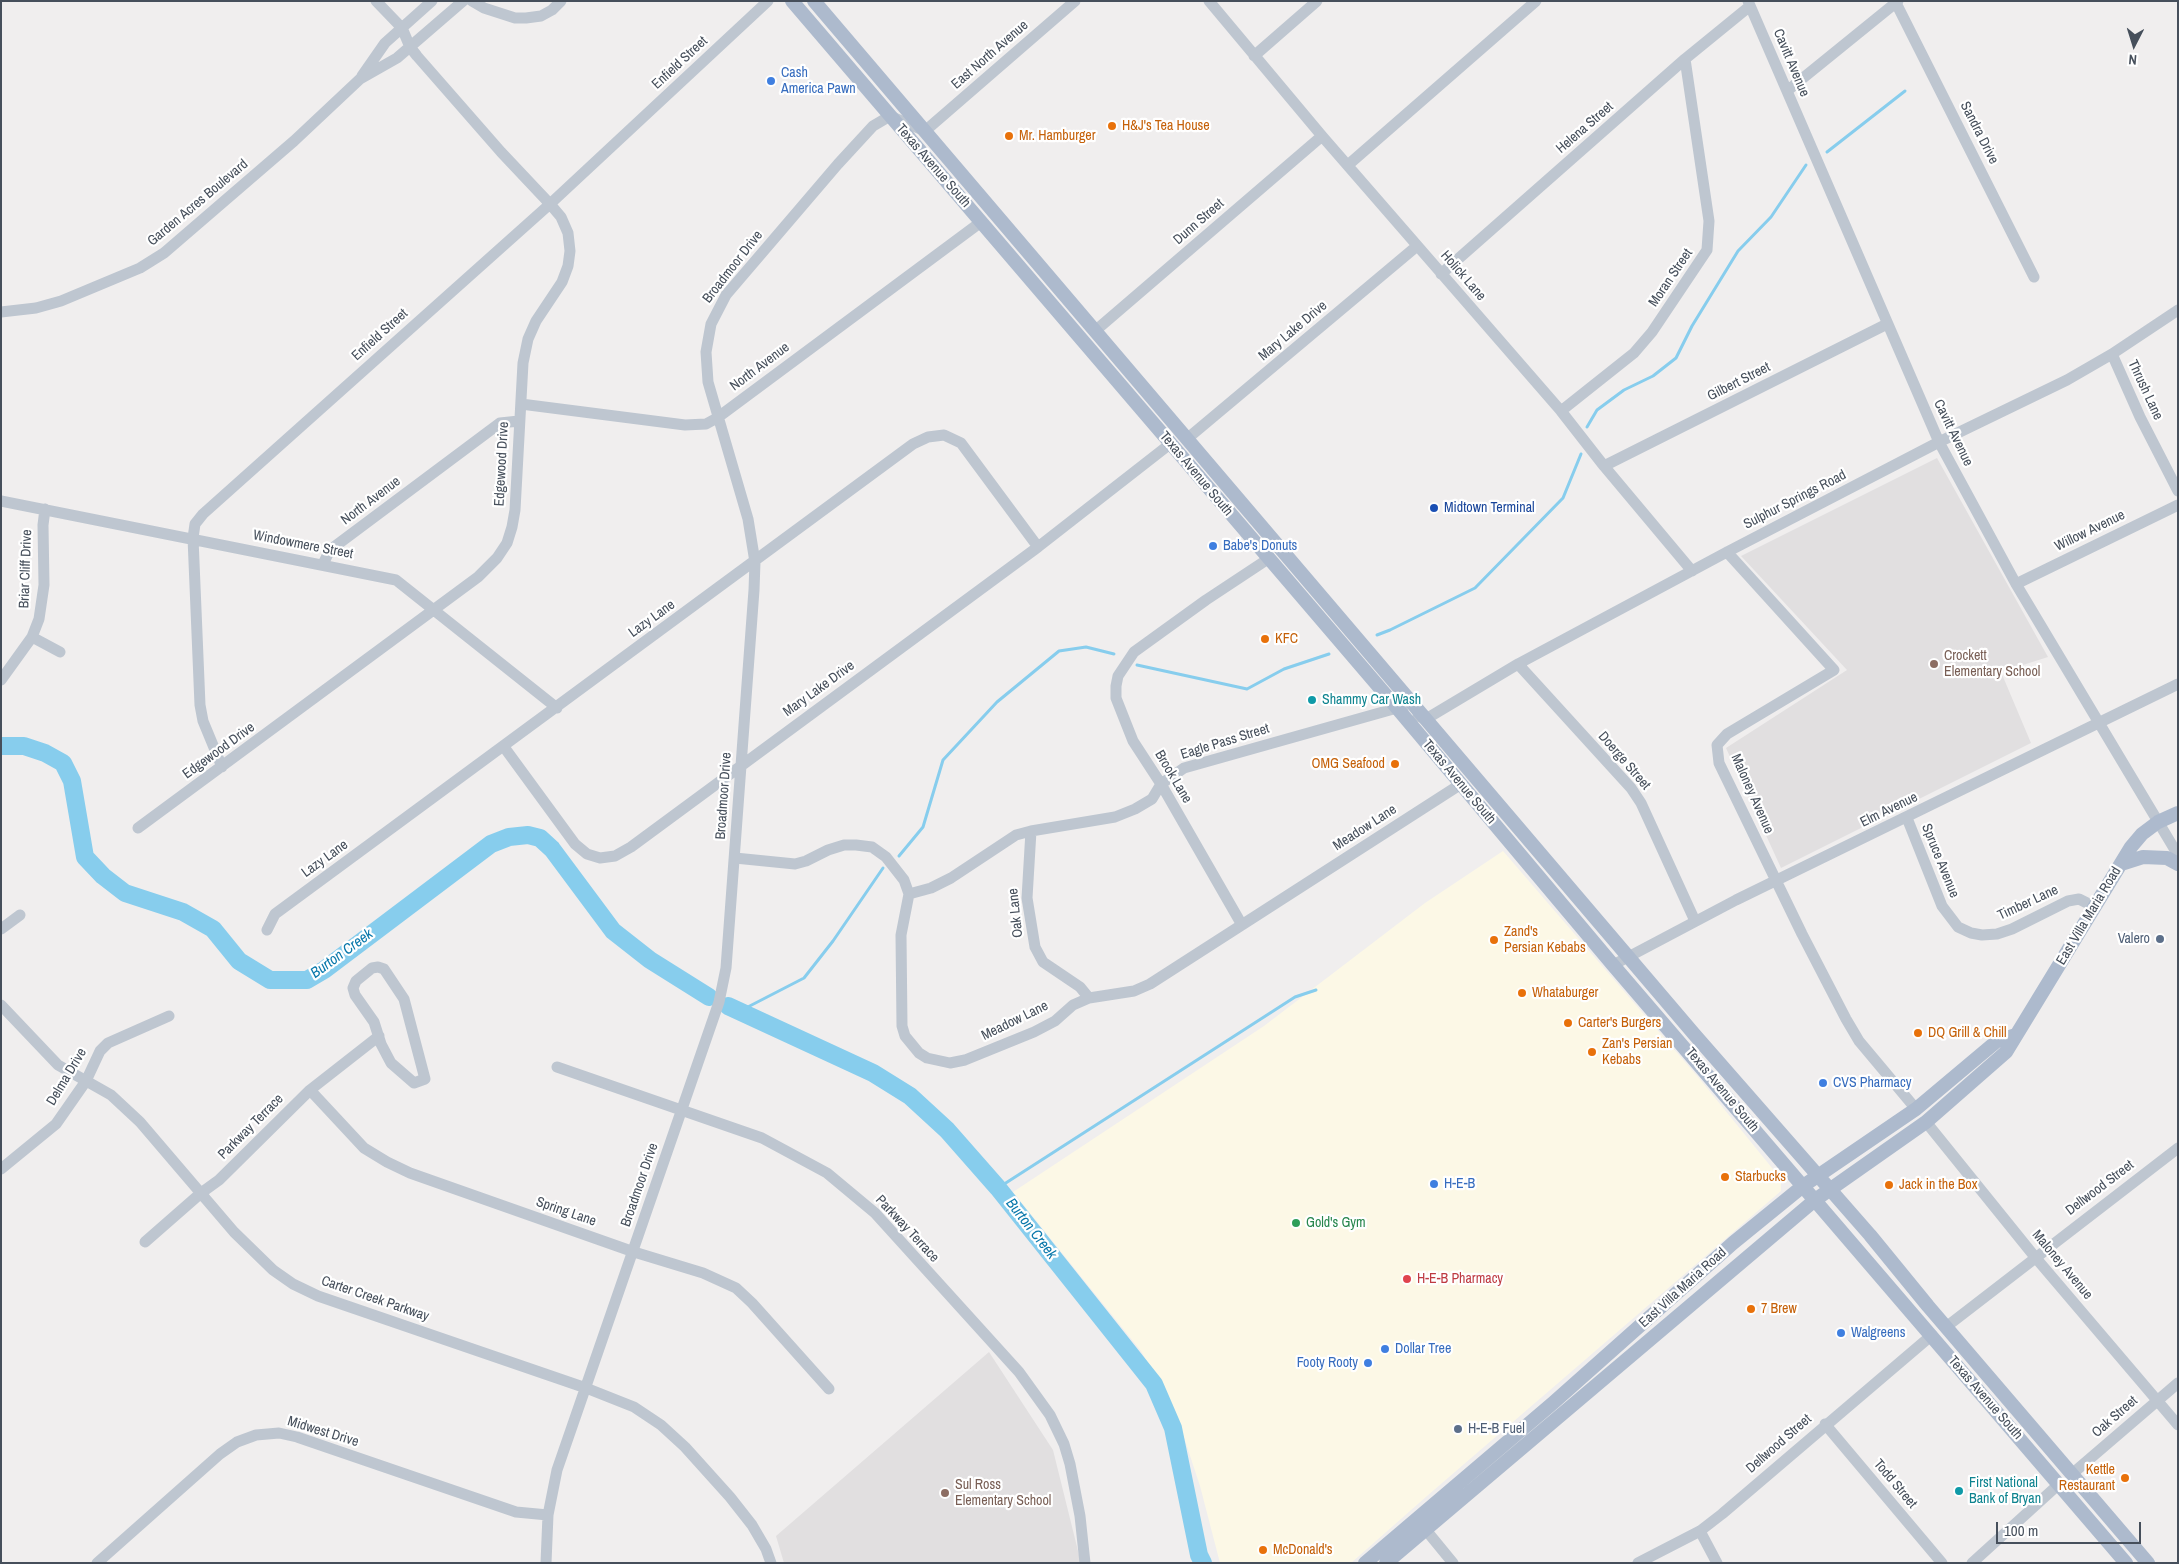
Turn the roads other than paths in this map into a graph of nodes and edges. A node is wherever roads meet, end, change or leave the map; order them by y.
1 (376, 1) edge
2 (432, 1) edge
3 (462, 1) edge
4 (472, 1) edge
5 (561, 1) edge
6 (768, 1) edge
7 (792, 1) edge
8 (814, 1) edge
9 (1075, 1) edge
10 (1209, 1) edge
11 (1317, 1) edge
12 (1536, 1) edge
13 (1897, 2) edge
14 (1749, 4) edge
15 (484, 8) junction
16 (450, 13) junction
17 (402, 28) junction
18 (410, 47) junction
19 (1254, 56) junction
20 (1685, 59) junction
21 (360, 79) junction
22 (1786, 91) junction
23 (890, 116) junction
24 (925, 131) junction
25 (1322, 136) junction
26 (1348, 165) junction
27 (550, 204) junction
28 (981, 222) junction
29 (1417, 246) junction
30 (1441, 274) junction
31 (2034, 277) dead end
32 (2178, 310) edge
33 (1, 312) edge
34 (1887, 324) junction
35 (1095, 331) junction
36 (2112, 354) junction
37 (1098, 358) junction
38 (521, 404) junction
39 (1561, 411) junction
40 (717, 418) junction
41 (519, 421) junction
42 (1188, 438) junction
43 (1939, 442) junction
44 (1170, 444) junction
45 (1604, 466) junction
46 (2178, 491) edge
47 (1, 501) edge
48 (2178, 505) edge
49 (45, 509) junction
50 (193, 538) junction
51 (1038, 547) junction
52 (1727, 552) junction
53 (1268, 559) junction
54 (755, 562) junction
55 (324, 564) junction
56 (1692, 570) junction
57 (2016, 584) junction
58 (435, 610) junction
59 (32, 636) junction
60 (60, 652) dead end
61 (1518, 664) junction
62 (1, 680) edge
63 (2178, 684) edge
64 (557, 708) junction
65 (1397, 708) junction
66 (1426, 719) junction
67 (2099, 723) junction
68 (504, 747) junction
69 (741, 765) junction
70 (222, 768) junction
71 (1161, 784) junction
72 (1461, 784) junction
73 (2178, 813) edge
74 (1907, 818) junction
75 (2158, 822) junction
76 (138, 828) dead end
77 (1031, 831) junction
78 (2178, 855) edge
79 (735, 858) junction
80 (2121, 864) junction
81 (2178, 864) edge
82 (1776, 880) junction
83 (909, 894) junction
84 (2095, 907) junction
85 (20, 915) dead end
86 (1695, 921) junction
87 (1242, 925) junction
88 (1, 929) edge
89 (267, 930) dead end
90 (1971, 933) joint
91 (1629, 956) junction
92 (1614, 965) junction
93 (1089, 998) junction
94 (1, 1005) edge
95 (169, 1016) dead end
96 (2016, 1035) junction
97 (378, 1036) junction
98 (557, 1067) dead end
99 (86, 1081) junction
100 (310, 1090) junction
101 (682, 1109) junction
102 (1916, 1110) junction
103 (1926, 1122) junction
104 (2178, 1148) edge
105 (1, 1169) edge
106 (1818, 1175) junction
107 (1802, 1186) junction
108 (1829, 1188) junction
109 (201, 1193) junction
110 (1814, 1200) junction
111 (145, 1242) dead end
112 (634, 1252) junction
113 (2035, 1257) junction
114 (1946, 1327) junction
115 (1932, 1335) junction
116 (2178, 1383) edge
117 (586, 1388) junction
118 (829, 1389) dead end
119 (2157, 1401) junction
120 (1826, 1424) junction
121 (2178, 1425) edge
122 (2072, 1474) junction
123 (2059, 1484) junction
124 (548, 1515) junction
125 (1421, 1524) junction
126 (1700, 1531) junction
127 (1975, 1562) edge
128 (97, 1563) edge
129 (546, 1563) edge
130 (771, 1563) edge
131 (1084, 1563) edge
132 (1366, 1563) edge
133 (1386, 1563) edge
134 (1453, 1563) edge
135 (1638, 1563) edge
136 (1717, 1563) edge
137 (1942, 1563) edge
138 (2126, 1563) edge
139 (2148, 1563) edge

1 - 17 street, Edgewood Drive
2 - 17 street, Garden Acres Boulevard
3 - 16 street, Garden Acres Boulevard
4 - 15 street
5 - 15 street
6 - 27 street, Enfield Street
7 - 23 main road, Texas Avenue South
8 - 24 main road, Texas Avenue South
9 - 24 street, East North Avenue
10 - 19 street, Holick Lane
11 - 19 street
12 - 26 street
13 - 22 street
13 - 31 street, Sandra Drive
14 - 20 street, Helena Street
14 - 22 street, Cavitt Avenue
15 - 16 street
16 - 18 street, Garden Acres Boulevard
17 - 18 street, Edgewood Drive
17 - 21 street, Garden Acres Boulevard
18 - 21 street, Garden Acres Boulevard
18 - 27 street, Edgewood Drive
19 - 25 street, Holick Lane
20 - 30 street, Helena Street
20 - 39 street, Moran Street
21 - 33 street, Garden Acres Boulevard
22 - 34 street, Cavitt Avenue
23 - 24 street
23 - 28 main road, Texas Avenue South
23 - 40 street, Broadmoor Drive
24 - 35 main road, Texas Avenue South
25 - 26 street, Holick Lane
25 - 35 street, Dunn Street
26 - 29 street, Holick Lane
27 - 38 street, Edgewood Drive
27 - 50 street, Enfield Street
28 - 37 main road, Texas Avenue South
28 - 40 street, North Avenue
29 - 30 street, Holick Lane
29 - 42 street, Mary Lake Drive
30 - 39 street, Holick Lane
32 - 36 street, Sulphur Springs Road
34 - 43 street, Cavitt Avenue
34 - 45 street, Gilbert Street
35 - 42 main road, Texas Avenue South
36 - 43 street, Sulphur Springs Road
36 - 46 street, Thrush Lane
37 - 42 main road
37 - 44 main road, Texas Avenue South
38 - 40 street, North Avenue
38 - 41 street, Edgewood Drive
39 - 45 street, Holick Lane
40 - 54 street, Broadmoor Drive
41 - 55 street, North Avenue
41 - 58 street, Edgewood Drive
42 - 66 main road, Texas Avenue South
43 - 52 street, Sulphur Springs Road
43 - 57 street, Cavitt Avenue
44 - 51 street, Mary Lake Drive
44 - 53 main road, Texas Avenue South
45 - 56 street, Holick Lane
47 - 49 street, Windowmere Street
48 - 57 street, Willow Avenue
49 - 50 street, Windowmere Street
49 - 59 street, Briar Cliff Drive
50 - 55 street, Windowmere Street
50 - 70 street, Enfield Street
51 - 54 street, Lazy Lane
51 - 69 street, Mary Lake Drive
52 - 56 street, Sulphur Springs Road
52 - 82 street, Maloney Avenue
53 - 65 main road, Texas Avenue South
53 - 71 street, Brook Lane
54 - 64 street, Lazy Lane
54 - 69 street, Broadmoor Drive
55 - 58 street, Windowmere Street
56 - 61 street, Sulphur Springs Road
57 - 67 street, Cavitt Avenue
58 - 64 street, Windowmere Street
58 - 70 street, Edgewood Drive
59 - 60 street
59 - 62 street, Briar Cliff Drive
61 - 66 street, Sulphur Springs Road
61 - 86 street, Doerge Street
63 - 67 street, Elm Avenue
64 - 68 street, Lazy Lane
65 - 66 street
65 - 71 street, Eagle Pass Street
65 - 72 main road, Texas Avenue South
66 - 91 main road, Texas Avenue South
67 - 74 street, Elm Avenue
67 - 75 street, Cavitt Avenue
68 - 69 street, Mary Lake Drive
68 - 89 street, Lazy Lane
69 - 79 street, Broadmoor Drive
70 - 76 street, Edgewood Drive
71 - 77 street, Eagle Pass Street
71 - 87 street, Brook Lane
72 - 87 street, Meadow Lane
72 - 92 main road, Texas Avenue South
73 - 75 main road, East Villa Maria Road
74 - 82 street, Elm Avenue
74 - 90 street, Spruce Avenue
75 - 78 street, Cavitt Avenue
75 - 80 main road, East Villa Maria Road
77 - 83 street, Eagle Pass Street
77 - 93 street, Oak Lane
79 - 83 street
79 - 101 street, Broadmoor Drive
80 - 81 main road
80 - 84 main road, East Villa Maria Road
82 - 86 street, Elm Avenue
82 - 102 street, Maloney Avenue
83 - 93 street, Meadow Lane
84 - 90 street, Timber Lane
84 - 96 main road, East Villa Maria Road
85 - 88 street
86 - 91 street, Elm Avenue
87 - 93 street, Meadow Lane
91 - 92 street, Elm Avenue
91 - 106 main road, Texas Avenue South
92 - 107 main road, Texas Avenue South
94 - 99 street, Carter Creek Parkway
95 - 99 street, Delma Drive
96 - 102 main road, East Villa Maria Road
96 - 103 main road, East Villa Maria Road
97 - 97 street
97 - 100 street, Parkway Terrace
98 - 101 street, Parkway Terrace
99 - 105 street, Delma Drive
99 - 109 street, Carter Creek Parkway
100 - 109 street, Parkway Terrace
100 - 112 street, Spring Lane
101 - 112 street, Broadmoor Drive
101 - 131 street, Parkway Terrace
102 - 106 main road, East Villa Maria Road
103 - 108 main road, East Villa Maria Road
103 - 113 street, Maloney Avenue
104 - 113 street, Dellwood Street
106 - 107 main road, East Villa Maria Road
106 - 108 main road, Texas Avenue South
107 - 110 main road, Texas Avenue South
107 - 125 main road, East Villa Maria Road
108 - 110 main road, East Villa Maria Road
108 - 114 main road, Texas Avenue South
109 - 111 street, Parkway Terrace
109 - 117 street, Carter Creek Parkway
110 - 115 main road, Texas Avenue South
110 - 125 main road, East Villa Maria Road
112 - 117 street, Broadmoor Drive
112 - 118 street, Spring Lane
113 - 114 street, Dellwood Street
113 - 119 street, Maloney Avenue
114 - 122 main road, Texas Avenue South
115 - 120 street, Dellwood Street
115 - 123 main road, Texas Avenue South
116 - 119 street, Oak Street
117 - 124 street, Broadmoor Drive
117 - 130 street, Carter Creek Parkway
119 - 121 street, Maloney Avenue
119 - 122 street, Oak Street
120 - 126 street, Dellwood Street
120 - 137 street, Todd Street
122 - 139 main road, Texas Avenue South
123 - 127 street
123 - 138 main road, Texas Avenue South
124 - 128 street, Midwest Drive
124 - 129 street, Broadmoor Drive
125 - 132 main road, East Villa Maria Road
125 - 133 main road, East Villa Maria Road
125 - 134 street
126 - 135 street, Dellwood Street
126 - 136 street

